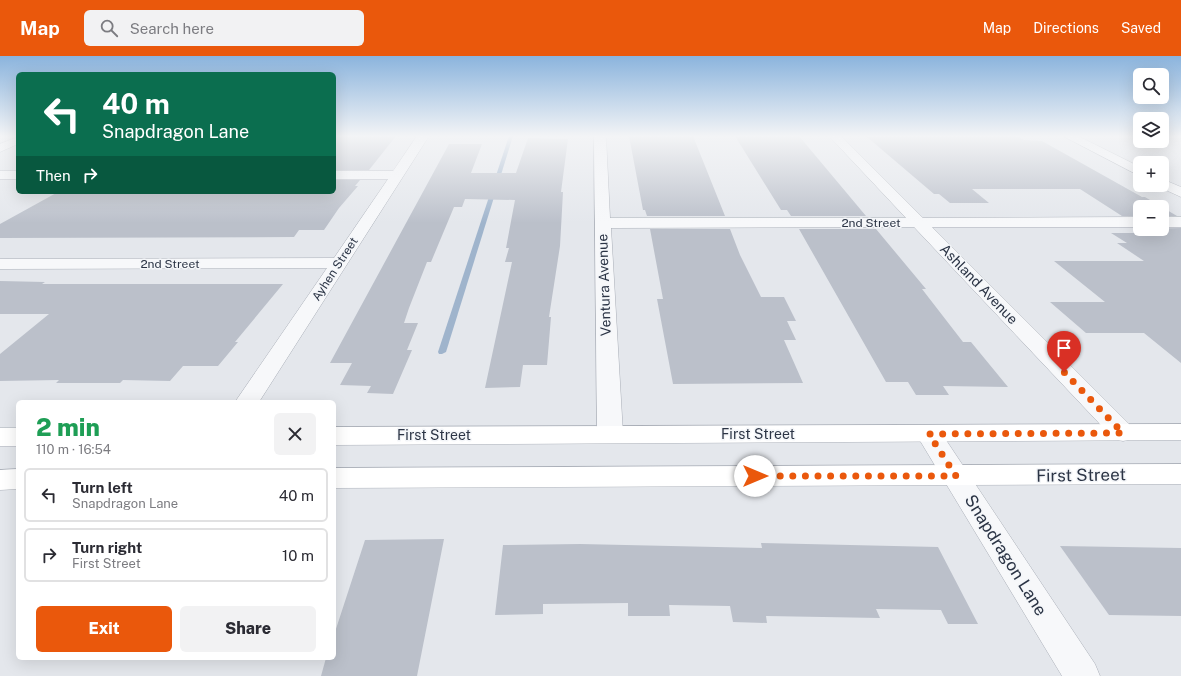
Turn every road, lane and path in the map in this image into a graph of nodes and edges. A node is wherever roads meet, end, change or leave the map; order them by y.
1 (404, 165) edge
2 (601, 165) edge
3 (863, 165) edge
4 (0, 175) edge
5 (16, 175) edge
6 (336, 175) edge
7 (398, 175) junction
8 (1169, 187) edge
9 (1181, 193) edge
10 (919, 222) junction
11 (1133, 222) edge
12 (1169, 222) edge
13 (1181, 222) edge
14 (602, 223) junction
15 (0, 264) edge
16 (339, 264) junction
17 (248, 400) edge
18 (1181, 432) edge
19 (1123, 433) junction
20 (610, 434) junction
21 (929, 434) junction
22 (16, 436) edge
23 (336, 436) edge
24 (0, 437) edge
25 (1181, 474) edge
26 (956, 476) junction
27 (336, 478) edge
28 (16, 479) edge
29 (0, 480) edge
30 (1082, 676) edge

1 - 7 street, Ayhen Street
2 - 14 street, Ventura Avenue
3 - 10 street, Ashland Avenue
4 - 5 street
6 - 7 street
7 - 16 street, Ayhen Street
8 - 9 street
10 - 11 street, 2nd Street
10 - 14 street, 2nd Street
10 - 19 street, Ashland Avenue
12 - 13 street
14 - 20 street, Ventura Avenue
15 - 16 street, 2nd Street
16 - 17 street, Ayhen Street
18 - 19 main road, First Street
19 - 21 main road, First Street
20 - 21 main road, First Street
20 - 23 main road, First Street
21 - 26 street, Snapdragon Lane
22 - 24 main road
25 - 26 main road, First Street
26 - 27 main road, First Street
26 - 30 street, Snapdragon Lane
28 - 29 main road

